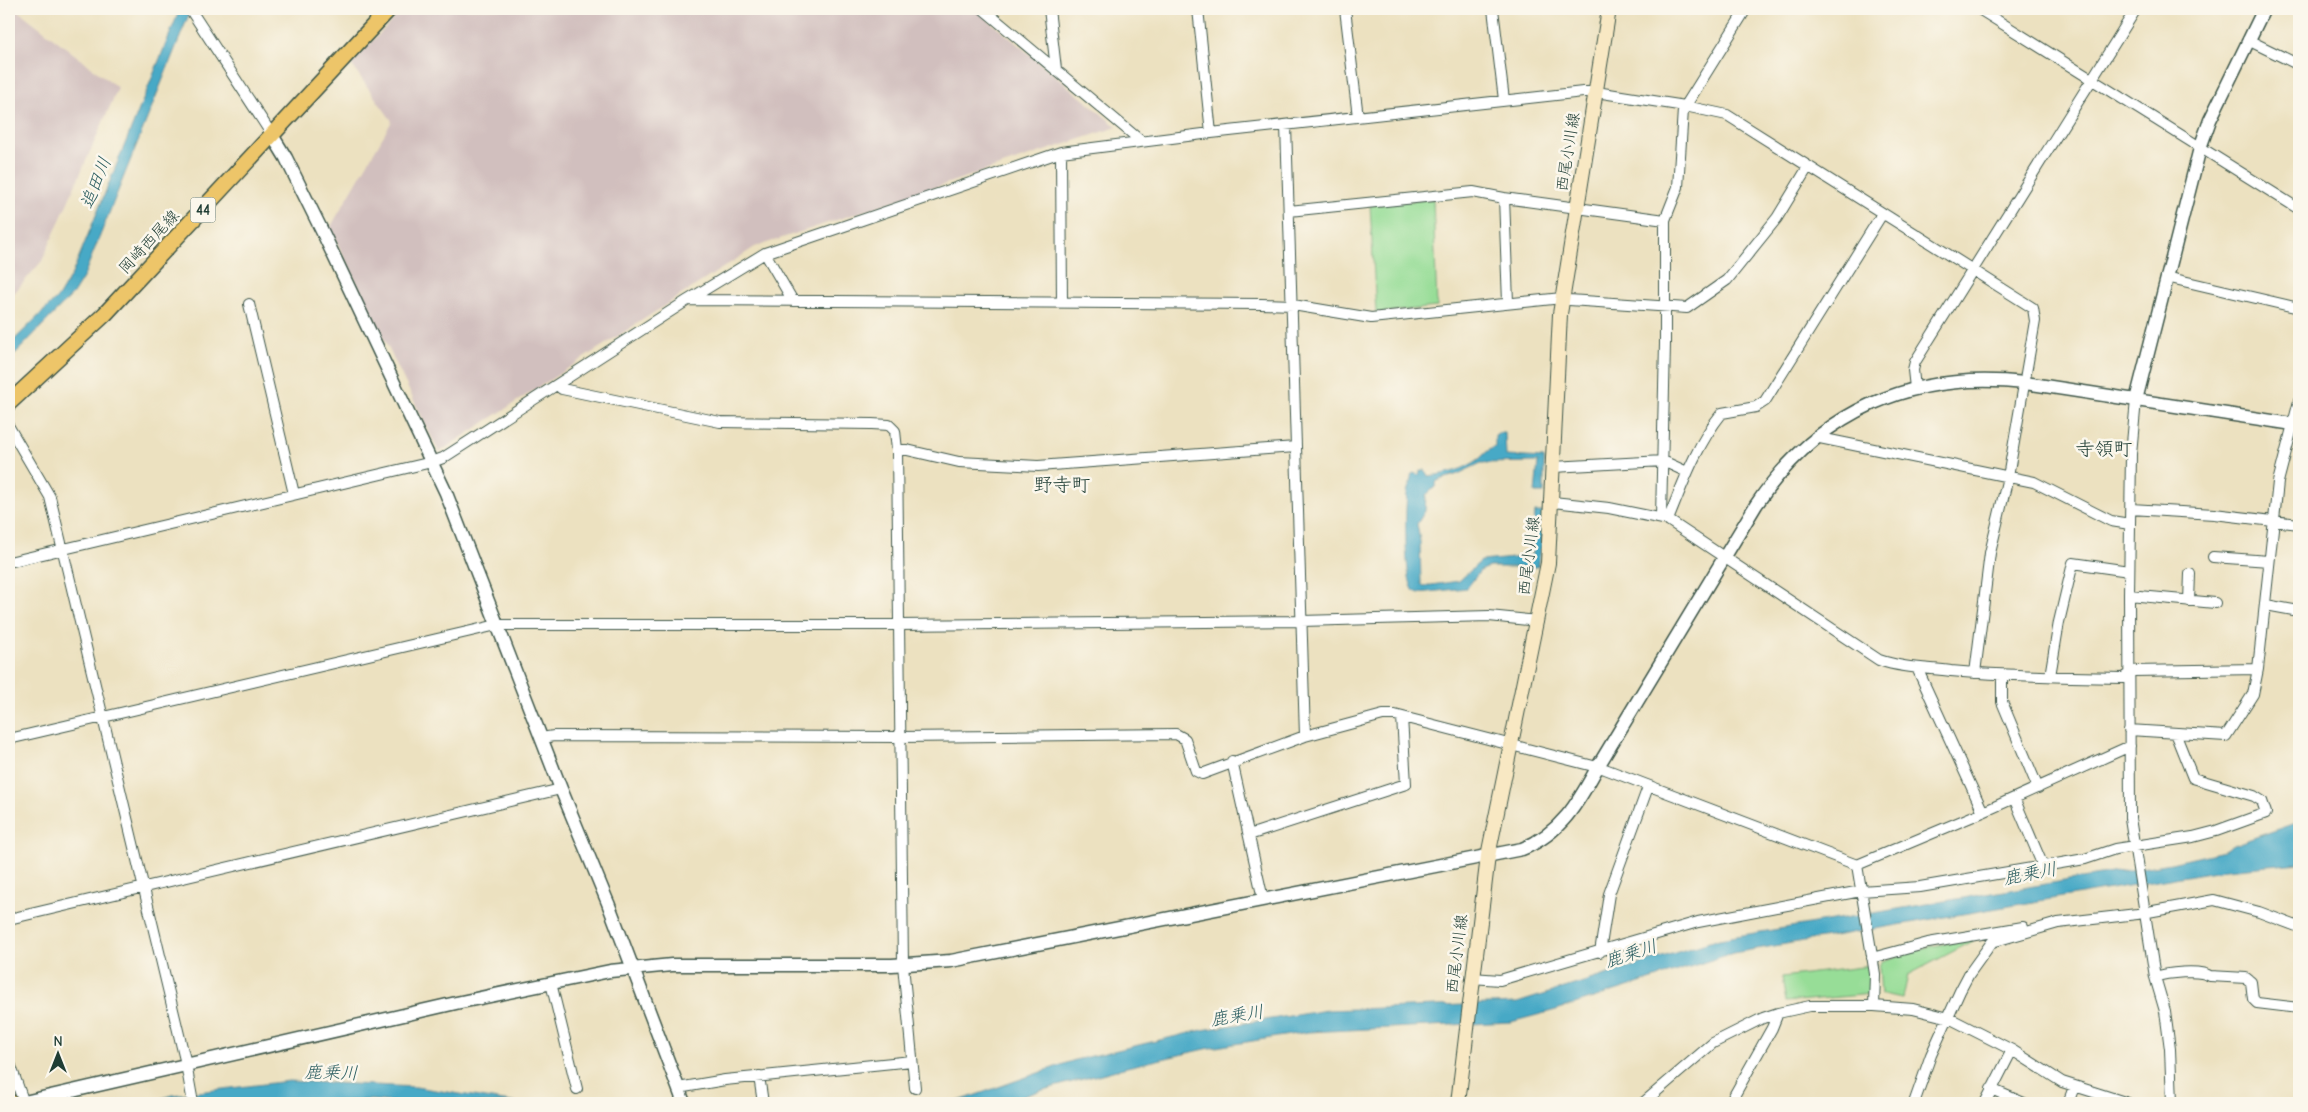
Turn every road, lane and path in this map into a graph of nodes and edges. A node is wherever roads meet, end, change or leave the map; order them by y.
1 (191, 9) edge
2 (389, 9) edge
3 (983, 9) edge
4 (1050, 9) edge
5 (1198, 9) edge
6 (1345, 9) edge
7 (1493, 9) edge
8 (1609, 9) edge
9 (1746, 9) edge
10 (1979, 9) edge
11 (2136, 9) edge
12 (2264, 9) edge
13 (2248, 40) junction
14 (2299, 65) edge
15 (1056, 69) junction
16 (2092, 81) junction
17 (1596, 92) junction
18 (1504, 100) junction
19 (1685, 106) junction
20 (1358, 117) junction
21 (1286, 125) junction
22 (1211, 133) junction
23 (272, 135) junction
24 (1141, 141) junction
25 (2200, 148) junction
26 (1061, 152) junction
27 (1808, 167) junction
28 (1504, 198) junction
29 (1577, 207) junction
30 (2299, 209) edge
31 (1288, 211) junction
32 (1882, 214) junction
33 (1666, 220) junction
34 (765, 254) junction
35 (1973, 270) junction
36 (2166, 277) junction
37 (1562, 298) junction
38 (688, 300) junction
39 (793, 300) junction
40 (1062, 302) junction
41 (1508, 302) junction
42 (249, 304) dead end
43 (1293, 305) junction
44 (1665, 308) junction
45 (2299, 308) edge
46 (2025, 383) junction
47 (557, 385) junction
48 (1915, 388) junction
49 (2136, 400) junction
50 (2299, 400) edge
51 (9, 403) edge
52 (2296, 424) edge
53 (9, 427) edge
54 (1815, 437) junction
55 (1296, 447) junction
56 (897, 450) junction
57 (1663, 461) junction
58 (432, 462) junction
59 (1553, 467) junction
60 (1687, 472) junction
61 (2008, 477) junction
62 (294, 494) junction
63 (1552, 502) junction
64 (2130, 509) junction
65 (1664, 518) junction
66 (2274, 520) junction
67 (2130, 524) junction
68 (2299, 524) edge
69 (64, 549) junction
70 (2213, 557) dead end
71 (1725, 558) junction
72 (2269, 561) junction
73 (9, 562) edge
74 (2129, 571) junction
75 (2190, 574) dead end
76 (2129, 595) junction
77 (2189, 601) junction
78 (2215, 603) dead end
79 (2266, 605) junction
80 (2299, 611) edge
81 (1301, 621) junction
82 (1538, 621) junction
83 (497, 625) junction
84 (898, 625) junction
85 (1917, 668) junction
86 (2258, 669) junction
87 (1976, 673) junction
88 (2128, 674) junction
89 (2002, 675) junction
90 (2050, 676) junction
91 (103, 717) junction
92 (1402, 717) junction
93 (2129, 730) junction
94 (2175, 733) junction
95 (1305, 736) junction
96 (900, 737) junction
97 (541, 738) junction
98 (9, 739) edge
99 (1510, 746) junction
100 (2130, 746) junction
101 (1232, 762) junction
102 (1597, 768) junction
103 (1648, 787) junction
104 (561, 788) junction
105 (2038, 788) junction
106 (2014, 798) junction
107 (1983, 812) junction
108 (1249, 835) junction
109 (2134, 848) junction
110 (1488, 856) junction
111 (1857, 865) junction
112 (2044, 866) junction
113 (144, 888) junction
114 (1862, 895) junction
115 (1263, 899) junction
116 (2144, 909) junction
117 (9, 919) edge
118 (2058, 923) junction
119 (2299, 927) edge
120 (1600, 952) junction
121 (1871, 954) junction
122 (903, 965) junction
123 (632, 968) junction
124 (2154, 977) junction
125 (1471, 982) junction
126 (551, 983) junction
127 (1874, 1006) junction
128 (2299, 1008) edge
129 (1778, 1013) junction
130 (1949, 1018) junction
131 (2012, 1050) junction
132 (9, 1061) edge
133 (912, 1061) junction
134 (187, 1069) junction
135 (759, 1076) junction
136 (2074, 1087) junction
137 (678, 1088) junction
138 (915, 1088) dead end
139 (577, 1089) dead end
140 (1991, 1089) junction
141 (17, 1103) edge
142 (193, 1103) edge
143 (684, 1103) edge
144 (763, 1103) edge
145 (1458, 1103) edge
146 (1643, 1103) edge
147 (1730, 1103) edge
148 (1914, 1103) edge
149 (1985, 1103) edge
150 (2024, 1103) edge
151 (2068, 1103) edge
152 (2128, 1103) edge
153 (2172, 1103) edge

1 - 23 street
2 - 23 main road, 岡崎西尾線 / 44
3 - 15 street
4 - 15 street
5 - 22 street
6 - 20 street
7 - 18 street
8 - 17 main road, 西尾小川線
9 - 19 street
10 - 16 street
11 - 16 street
12 - 13 street
13 - 14 street
13 - 25 street
15 - 24 street
16 - 25 street
16 - 35 street
17 - 18 street
17 - 19 street
17 - 29 main road, 西尾小川線
18 - 20 street
19 - 27 street
19 - 33 street
20 - 21 street
21 - 22 street
21 - 31 street
22 - 24 street
23 - 51 main road, 岡崎西尾線 / 44
23 - 58 street
24 - 26 street
25 - 30 street
25 - 36 street
26 - 34 street
26 - 40 street
27 - 32 street
27 - 44 street
28 - 29 street
28 - 31 street
28 - 41 street
29 - 33 street
29 - 37 main road, 西尾小川線
31 - 43 street
32 - 35 street
32 - 60 street
33 - 44 street
34 - 38 street
34 - 39 street
35 - 46 street
35 - 48 street
36 - 45 street
36 - 49 street
37 - 41 street
37 - 44 street
37 - 59 main road, 西尾小川線
38 - 39 street
38 - 47 street
39 - 40 street
40 - 43 street
41 - 43 street
42 - 62 street
43 - 55 street
44 - 57 street
46 - 48 street
46 - 49 street
46 - 61 street
47 - 56 street
47 - 58 street
48 - 54 street
49 - 52 street
49 - 64 street
50 - 52 street
52 - 66 street
53 - 69 street
54 - 61 street
54 - 71 street
55 - 56 street
55 - 81 street
56 - 84 street
57 - 59 street
57 - 60 street
57 - 65 street
58 - 62 street
58 - 83 street
59 - 63 main road, 西尾小川線
60 - 65 street
61 - 67 street
61 - 87 street
62 - 69 street
63 - 65 street
63 - 82 main road, 西尾小川線
64 - 66 street
64 - 67 street
65 - 71 street
66 - 68 street
66 - 72 street
67 - 74 street
69 - 73 street
69 - 91 street
70 - 72 street
71 - 85 street
71 - 102 street
72 - 79 street
74 - 76 street
74 - 90 street
75 - 77 street
76 - 77 street
76 - 88 street
77 - 78 street
79 - 80 street
79 - 86 street
81 - 82 street
81 - 84 street
81 - 95 street
82 - 99 main road, 西尾小川線
83 - 84 street
83 - 91 street
83 - 97 street
84 - 96 street
85 - 87 street
85 - 107 street
86 - 88 street
86 - 94 street
87 - 89 street
88 - 90 street
88 - 93 street
89 - 90 street
89 - 105 street
91 - 98 street
91 - 113 street
92 - 95 street
92 - 99 street
92 - 108 street
93 - 94 street
93 - 100 street
94 - 109 street
95 - 101 street
96 - 97 street
96 - 101 street
96 - 122 street
97 - 104 street
99 - 102 street
99 - 110 main road, 西尾小川線
100 - 105 street
100 - 109 street
101 - 108 street
102 - 103 street
102 - 110 street
103 - 111 street
103 - 120 street
104 - 113 street
104 - 123 street
105 - 106 street
106 - 107 street
106 - 112 street
107 - 111 street
108 - 115 street
109 - 112 street
109 - 116 street
110 - 115 street
110 - 125 main road, 西尾小川線
111 - 114 street
112 - 114 street
113 - 117 street
113 - 134 street
114 - 120 street
114 - 121 street
115 - 122 street
116 - 118 street
116 - 119 street
116 - 124 street
118 - 121 street
118 - 130 street
120 - 125 street
121 - 127 street
122 - 123 street
122 - 133 street
123 - 126 street
123 - 137 street
124 - 128 street
124 - 153 street
125 - 145 main road, 西尾小川線
126 - 134 street
126 - 139 street
127 - 129 street
127 - 130 street
129 - 146 street
129 - 147 street
130 - 131 street
130 - 148 street
131 - 136 street
131 - 140 street
132 - 141 street
133 - 135 street
133 - 138 street
134 - 141 street
134 - 142 street
135 - 137 street
135 - 144 street
136 - 151 street
136 - 152 street
137 - 143 street
140 - 149 street
140 - 150 street

